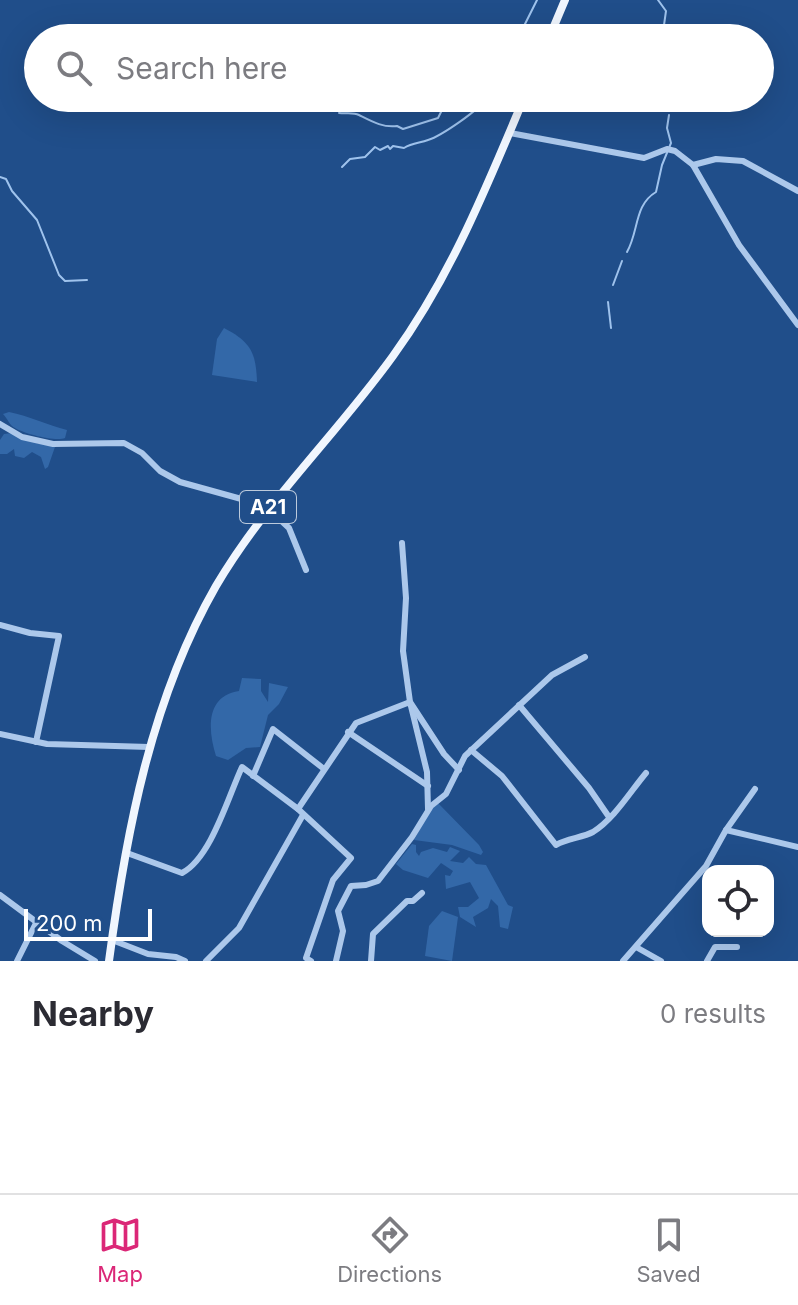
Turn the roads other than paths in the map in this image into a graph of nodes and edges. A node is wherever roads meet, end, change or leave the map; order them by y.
1 (565, 0) edge
2 (555, 24) edge
3 (518, 112) edge
4 (510, 133) junction
5 (693, 165) junction
6 (798, 191) edge
7 (798, 325) edge
8 (0, 424) edge
9 (265, 511) junction
10 (402, 543) dead end
11 (306, 570) dead end
12 (0, 625) edge
13 (585, 657) dead end
14 (410, 702) junction
15 (519, 705) junction
16 (348, 732) junction
17 (0, 734) edge
18 (36, 742) junction
19 (149, 747) junction
20 (471, 750) junction
21 (324, 769) junction
22 (460, 771) junction
23 (646, 773) dead end
24 (253, 776) junction
25 (428, 787) junction
26 (755, 789) dead end
27 (428, 810) junction
28 (300, 812) junction
29 (609, 817) junction
30 (726, 830) junction
31 (798, 847) edge
32 (127, 853) junction
33 (422, 893) dead end
34 (0, 895) edge
35 (37, 921) junction
36 (112, 940) junction
37 (636, 947) junction
38 (737, 947) dead end
39 (17, 961) edge
40 (95, 961) edge
41 (109, 961) edge
42 (185, 961) edge
43 (206, 961) edge
44 (311, 961) edge
45 (336, 961) edge
46 (371, 961) edge
47 (623, 961) edge
48 (661, 961) edge
49 (707, 961) edge

1 - 2 main road
3 - 4 main road, A21
4 - 5 street
4 - 9 main road, A21
5 - 6 street
5 - 7 street
8 - 9 street
9 - 11 street
9 - 19 main road, A21
10 - 14 street
12 - 18 street
13 - 15 street
14 - 16 street
14 - 22 street
14 - 25 street
15 - 20 street
15 - 29 street
16 - 21 street
16 - 25 street
17 - 18 street
18 - 19 street
19 - 32 main road, A21
20 - 22 street
20 - 29 street
21 - 24 street
21 - 28 street
22 - 27 street
23 - 29 street
24 - 28 street
24 - 32 street
25 - 27 street
26 - 30 street
27 - 45 street
28 - 43 street
28 - 44 street
30 - 31 street
30 - 37 street
32 - 36 main road, A21
33 - 46 street
34 - 35 street
35 - 39 street
35 - 40 street
36 - 41 main road, A21
36 - 42 street
37 - 47 street
37 - 48 street
38 - 49 street

